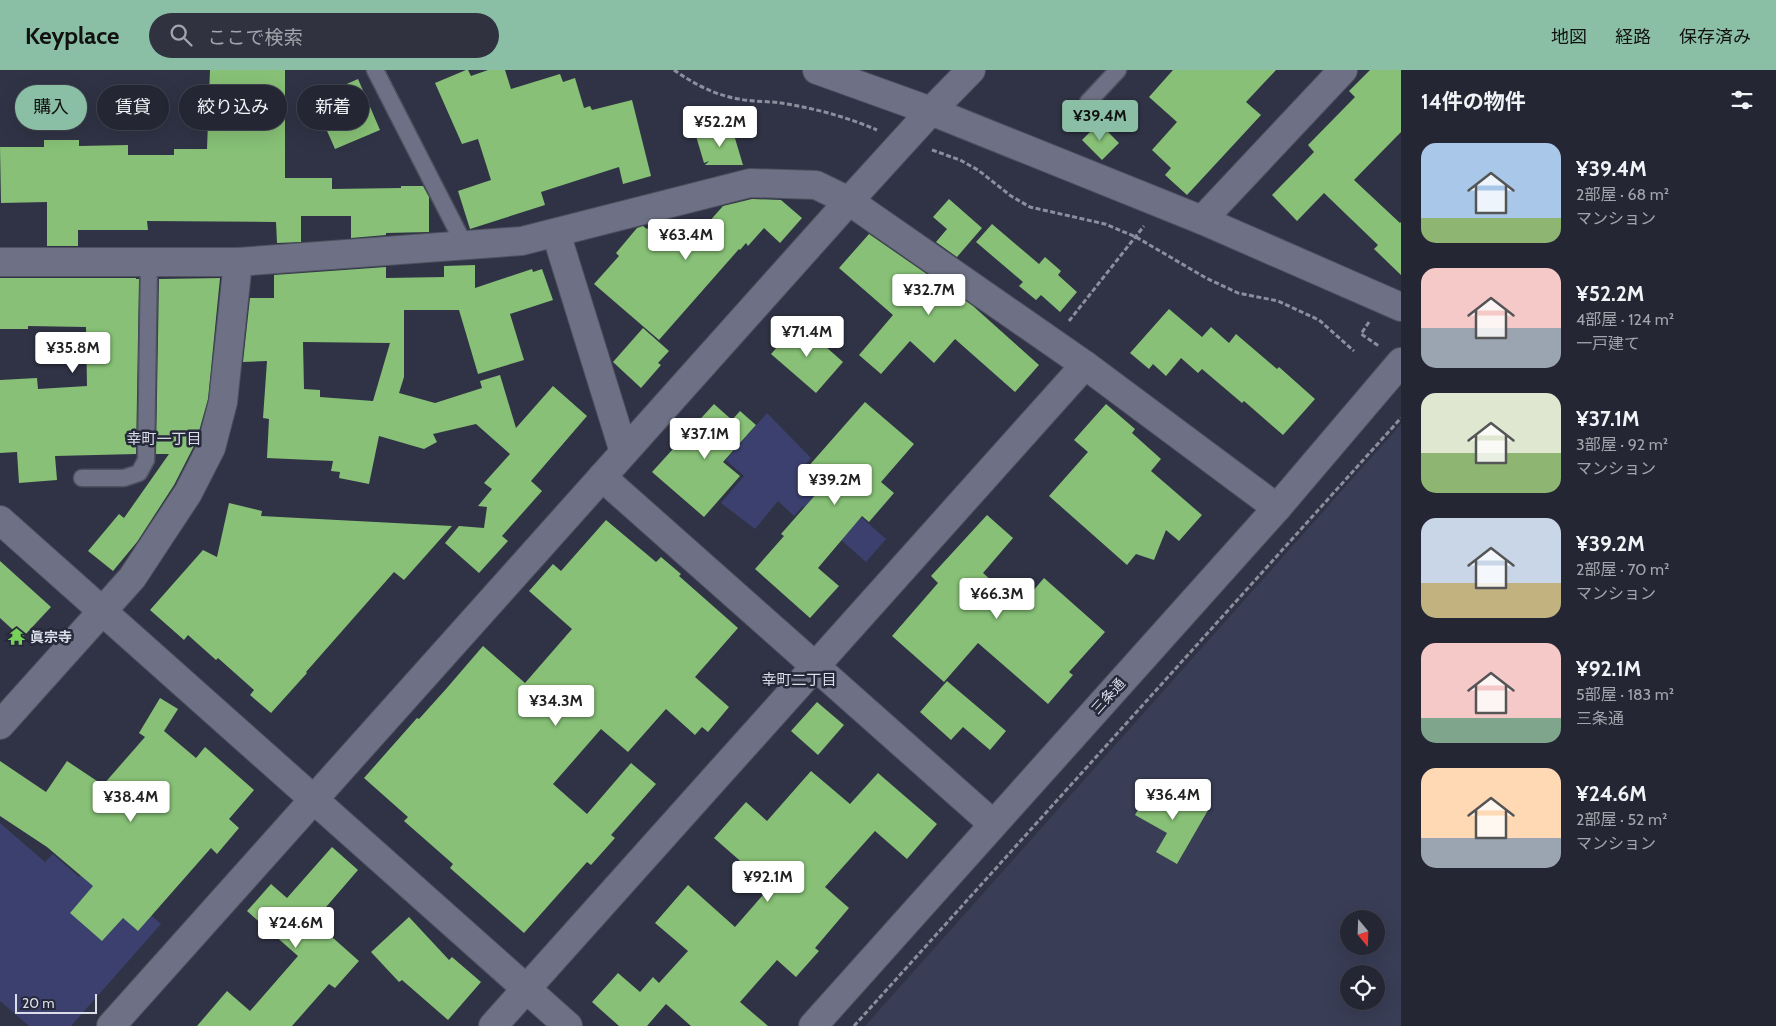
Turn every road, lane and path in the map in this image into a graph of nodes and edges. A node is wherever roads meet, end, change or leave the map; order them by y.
1 (375, 70) edge
2 (674, 70) edge
3 (817, 70) edge
4 (971, 70) edge
5 (1118, 70) edge
6 (1343, 70) edge
7 (1088, 102) dead end
8 (931, 111) junction
9 (904, 141) junction
10 (850, 201) junction
11 (1161, 204) junction
12 (1202, 220) junction
13 (556, 233) junction
14 (1136, 237) junction
15 (465, 246) junction
16 (0, 262) edge
17 (149, 262) junction
18 (238, 262) junction
19 (1401, 307) edge
20 (1052, 343) junction
21 (1354, 351) dead end
22 (1401, 362) edge
23 (1085, 365) junction
24 (1401, 418) edge
25 (624, 452) junction
26 (602, 477) junction
27 (82, 478) dead end
28 (1277, 508) junction
29 (0, 520) edge
30 (102, 611) junction
31 (815, 666) junction
32 (0, 725) edge
33 (314, 799) junction
34 (993, 824) junction
35 (526, 989) junction
36 (111, 1026) edge
37 (493, 1026) edge
38 (568, 1026) edge
39 (813, 1026) edge
40 (854, 1026) edge

1 - 15 lane
2 - 9 path
3 - 8 street
4 - 8 street
5 - 7 lane
6 - 12 street
8 - 9 street
8 - 11 street
9 - 10 street
9 - 14 path
10 - 13 street
10 - 20 street
10 - 25 street
11 - 12 street
11 - 14 path
12 - 19 street
13 - 15 street
13 - 25 street
14 - 20 path
14 - 21 path
15 - 18 street
16 - 17 street
17 - 18 street
17 - 27 lane
18 - 30 street
20 - 23 street
22 - 28 street, 三条通
23 - 28 street
23 - 31 street
24 - 40 path
25 - 26 street
26 - 31 street
26 - 33 street
28 - 34 street, 三条通
29 - 30 street
30 - 32 street
30 - 33 street
31 - 34 street
31 - 35 street
33 - 35 street
33 - 36 street
34 - 39 street, 三条通
35 - 37 street
35 - 38 street

